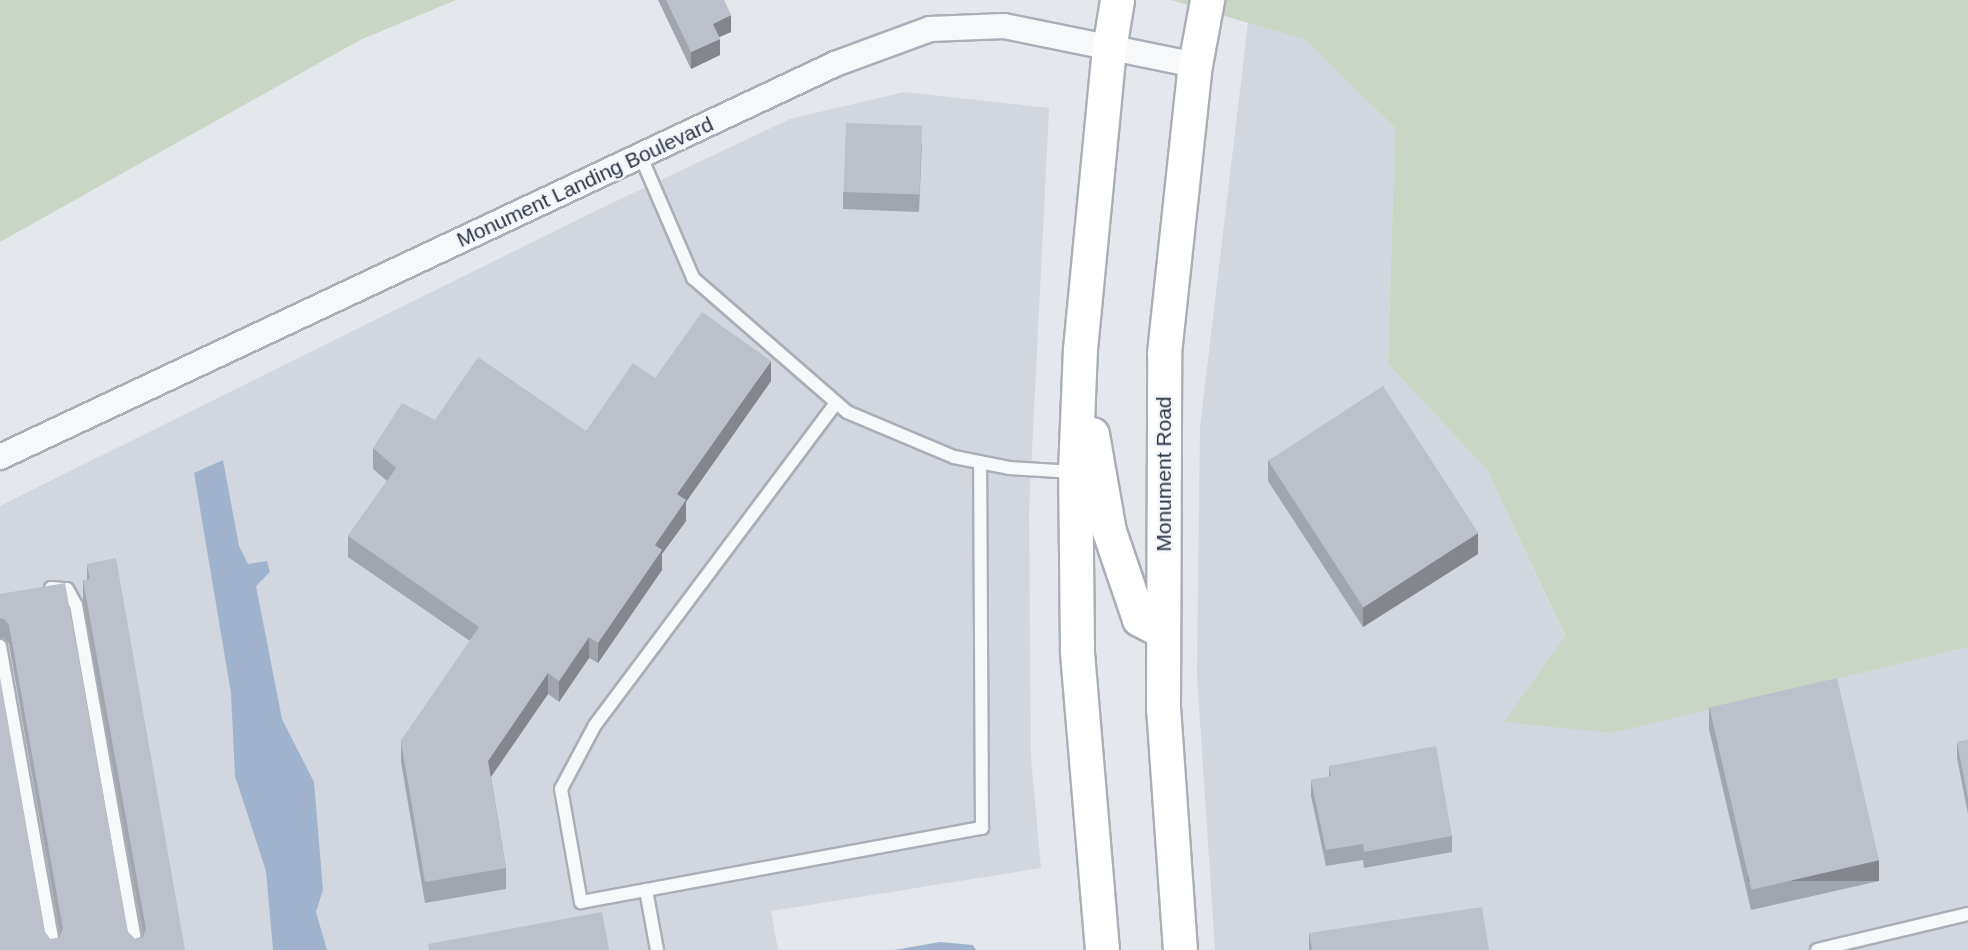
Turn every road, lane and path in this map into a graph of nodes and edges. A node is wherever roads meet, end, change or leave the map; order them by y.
1 (1117, 0) edge
2 (1207, 0) edge
3 (1109, 48) junction
4 (1195, 65) junction
5 (641, 156) junction
6 (1080, 349) junction
7 (836, 402) junction
8 (0, 457) edge
9 (980, 462) junction
10 (1075, 472) junction
11 (34, 591) edge
12 (1163, 632) junction
13 (0, 646) edge
14 (1094, 868) junction
15 (646, 890) junction
16 (1968, 914) edge
17 (54, 950) edge
18 (137, 950) edge
19 (657, 950) edge
20 (1080, 950) edge
21 (1102, 950) edge
22 (1181, 950) edge
23 (1817, 950) edge

1 - 3 main road
2 - 4 main road, Monument Road
3 - 4 street, Monument Landing Boulevard
3 - 5 street, Monument Landing Boulevard
3 - 6 main road
4 - 12 main road, Monument Road
5 - 7 lane
5 - 8 street, Monument Landing Boulevard
6 - 10 main road
6 - 12 main road
7 - 9 lane
7 - 15 lane
9 - 10 lane
9 - 15 lane
10 - 14 main road
11 - 18 lane
12 - 22 main road, Monument Road
13 - 17 lane
14 - 20 main road
14 - 21 main road
15 - 19 lane
16 - 23 lane

